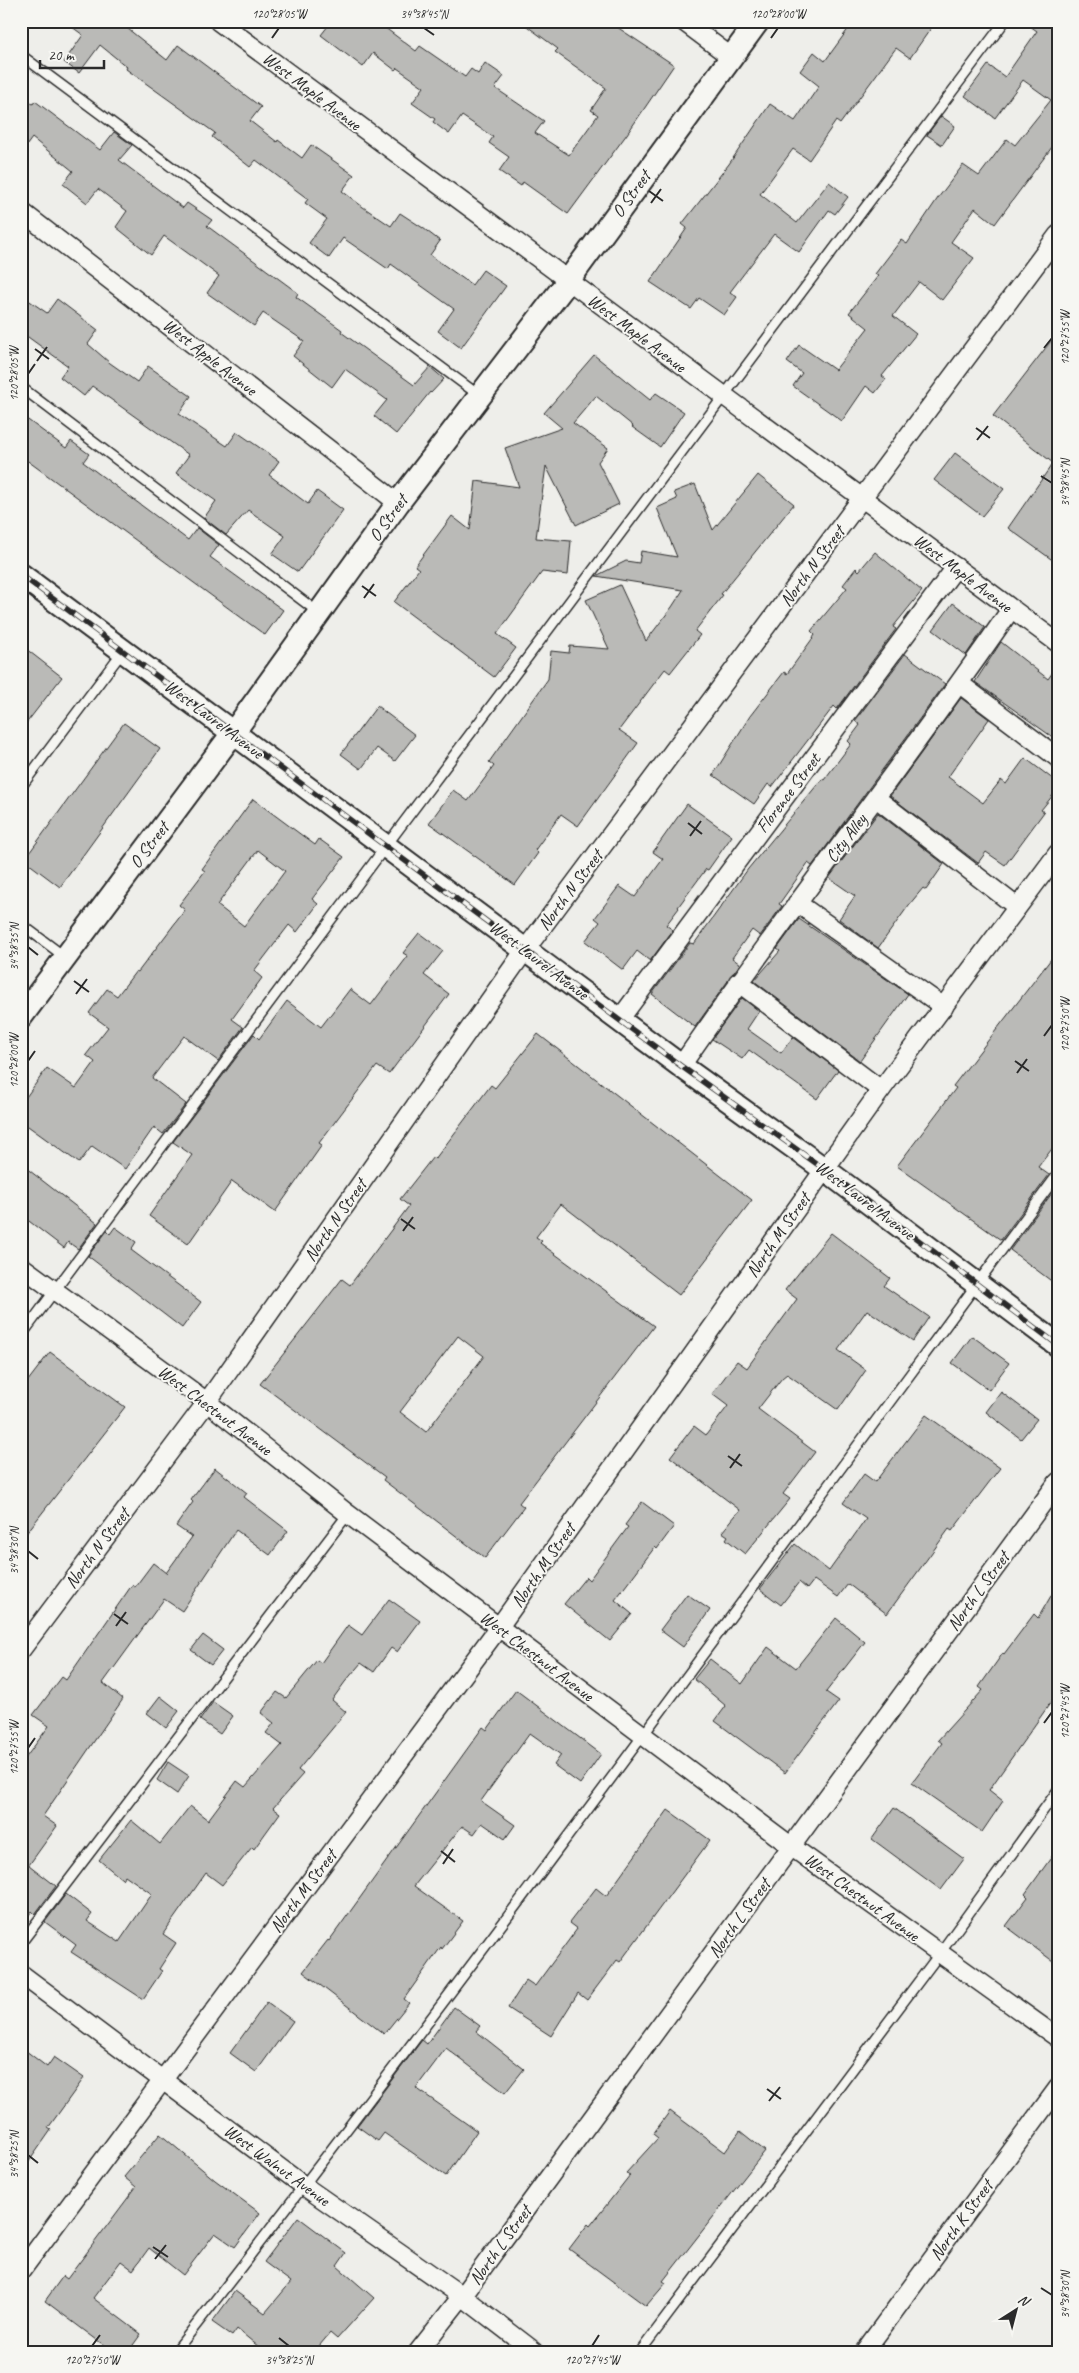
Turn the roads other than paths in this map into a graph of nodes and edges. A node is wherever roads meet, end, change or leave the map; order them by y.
1 (218, 21) edge
2 (683, 21) edge
3 (758, 21) edge
4 (1005, 21) edge
5 (21, 55) edge
6 (731, 57) junction
7 (21, 211) edge
8 (1058, 235) edge
9 (568, 281) junction
10 (21, 387) edge
11 (480, 396) junction
12 (723, 398) junction
13 (862, 499) junction
14 (398, 503) junction
15 (956, 567) junction
16 (21, 575) edge
17 (1012, 609) junction
18 (319, 613) junction
19 (1058, 643) edge
20 (123, 650) junction
21 (960, 684) junction
22 (233, 733) junction
23 (1058, 758) edge
24 (21, 787) edge
25 (876, 798) junction
26 (386, 846) junction
27 (1058, 853) edge
28 (797, 904) junction
29 (1017, 907) junction
30 (21, 924) edge
31 (525, 950) junction
32 (66, 957) junction
33 (738, 982) junction
34 (944, 1007) junction
35 (21, 1017) edge
36 (619, 1020) junction
37 (681, 1066) junction
38 (881, 1090) junction
39 (824, 1169) junction
40 (1058, 1174) edge
41 (21, 1266) edge
42 (977, 1284) junction
43 (54, 1291) junction
44 (21, 1336) edge
45 (1058, 1345) edge
46 (207, 1402) junction
47 (1058, 1482) edge
48 (348, 1514) junction
49 (499, 1627) junction
50 (21, 1650) edge
51 (644, 1736) junction
52 (1058, 1790) edge
53 (792, 1847) junction
54 (21, 1943) edge
55 (940, 1953) junction
56 (21, 1974) edge
57 (1058, 2038) edge
58 (163, 2080) junction
59 (1058, 2088) edge
60 (304, 2186) junction
61 (21, 2271) edge
62 (462, 2296) junction
63 (175, 2352) edge
64 (418, 2352) edge
65 (535, 2352) edge
66 (640, 2352) edge
67 (864, 2352) edge

1 - 9 street, West Maple Avenue
2 - 6 street
3 - 6 street, O Street
4 - 12 lane
5 - 11 lane
6 - 9 street, O Street
7 - 14 street, West Apple Avenue
8 - 13 street, North N Street
9 - 11 street, O Street
9 - 12 street, West Maple Avenue
10 - 18 lane
11 - 14 street, O Street
12 - 13 street, West Maple Avenue
12 - 26 lane
13 - 15 street, West Maple Avenue
13 - 31 street, North N Street
14 - 18 street, O Street
15 - 17 street, West Maple Avenue
15 - 36 street, Florence Street
16 - 20 street, West Laurel Avenue
17 - 19 street, West Maple Avenue
17 - 21 street, City Alley
18 - 22 street, O Street
20 - 22 street, West Laurel Avenue
20 - 24 lane
21 - 23 street
21 - 25 street, City Alley
22 - 26 street, West Laurel Avenue
22 - 32 street, O Street
25 - 28 street, City Alley
25 - 29 street
26 - 31 street, West Laurel Avenue
26 - 43 lane
27 - 29 street, North M Street
28 - 33 street, City Alley
28 - 34 street
29 - 34 street, North M Street
30 - 32 lane
31 - 36 street, West Laurel Avenue
31 - 46 street, North N Street
32 - 35 street, O Street
33 - 37 street, City Alley
33 - 38 street
34 - 38 street, North M Street
36 - 37 street, West Laurel Avenue
37 - 39 street, West Laurel Avenue
38 - 39 street, North M Street
39 - 42 street, West Laurel Avenue
39 - 49 street, North M Street
40 - 42 lane
41 - 43 street, West Chestnut Avenue
42 - 45 street, West Laurel Avenue
42 - 51 lane
43 - 44 lane
43 - 46 street, West Chestnut Avenue
46 - 48 street, West Chestnut Avenue
46 - 50 street, North N Street
47 - 53 street, North L Street
48 - 49 street, West Chestnut Avenue
48 - 54 lane
49 - 51 street, West Chestnut Avenue
49 - 58 street, North M Street
51 - 53 street, West Chestnut Avenue
51 - 60 lane
52 - 55 lane
53 - 55 street, West Chestnut Avenue
53 - 62 street, North L Street
55 - 57 street, West Chestnut Avenue
55 - 66 lane
56 - 58 street, West Walnut Avenue
58 - 60 street, West Walnut Avenue
58 - 61 street, North M Street
59 - 67 street, North K Street
60 - 62 street, West Walnut Avenue
60 - 63 lane
62 - 64 street, North L Street
62 - 65 street, West Walnut Avenue

